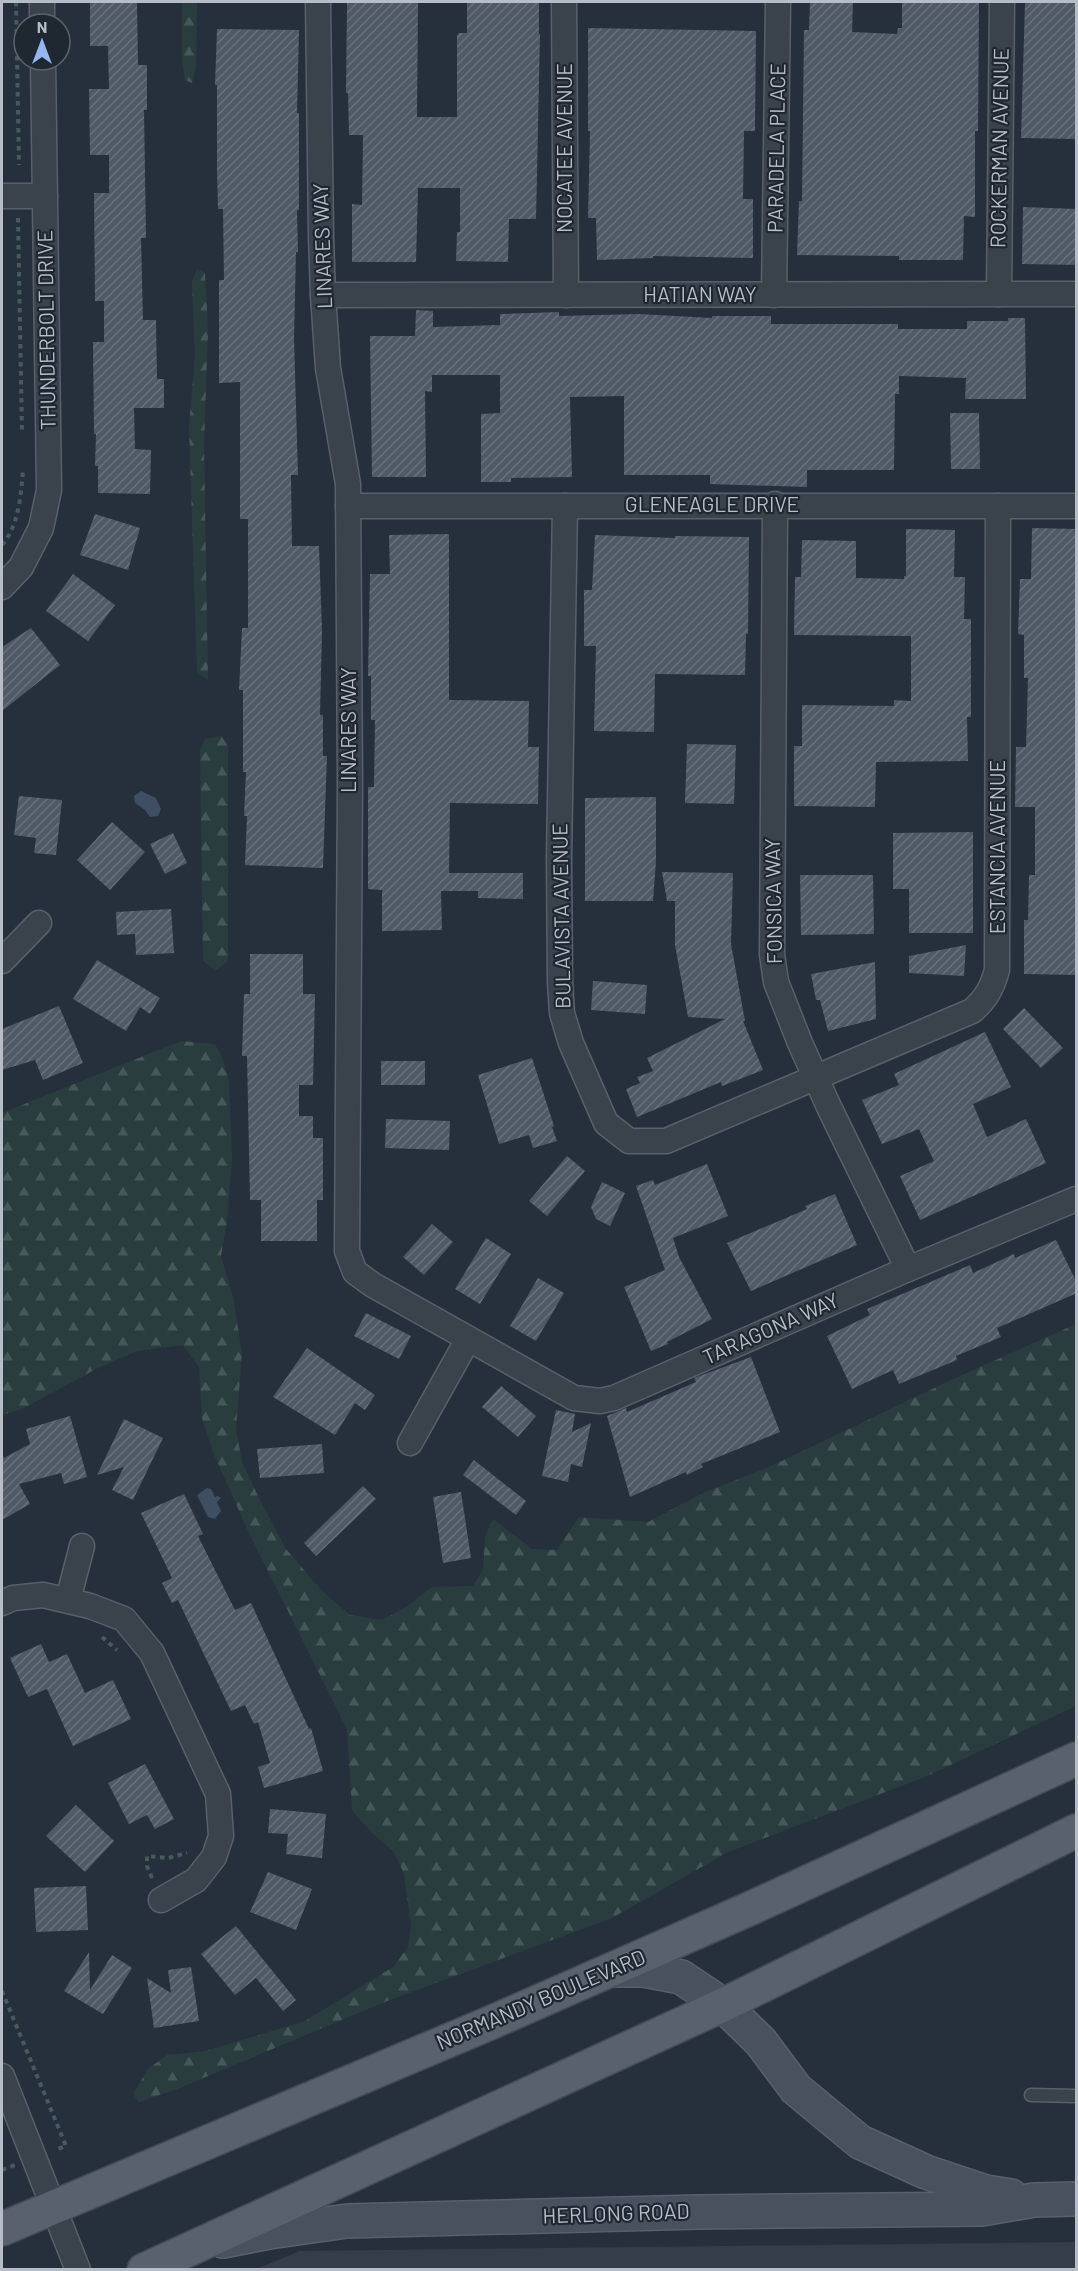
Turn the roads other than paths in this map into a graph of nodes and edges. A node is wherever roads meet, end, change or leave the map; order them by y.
1 (318, 2) edge
2 (564, 2) edge
3 (778, 2) edge
4 (1002, 2) edge
5 (43, 72) edge
6 (10, 196) edge
7 (45, 196) junction
8 (999, 294) junction
9 (1077, 294) edge
10 (323, 295) junction
11 (566, 295) junction
12 (774, 295) junction
13 (775, 504) junction
14 (348, 506) junction
15 (565, 506) junction
16 (999, 506) junction
17 (1077, 506) edge
18 (2, 587) edge
19 (39, 922) dead end
20 (2, 961) edge
21 (817, 1078) junction
22 (1077, 1199) edge
23 (908, 1269) junction
24 (468, 1340) junction
25 (410, 1443) dead end
26 (82, 1546) dead end
27 (2, 1603) edge
28 (79, 1603) junction
29 (1077, 1760) edge
30 (1077, 1831) edge
31 (161, 1900) road end
32 (612, 1970) junction
33 (723, 2005) junction
34 (2, 2076) edge
35 (1031, 2095) dead end
36 (1077, 2096) edge
37 (1077, 2199) edge
38 (1034, 2200) junction
39 (54, 2207) junction
40 (2, 2229) edge
41 (200, 2246) junction
42 (78, 2270) edge
43 (144, 2270) edge

1 - 10 street, LINARES WAY
2 - 11 street, NOCATEE AVENUE
3 - 12 street, PARADELA PLACE
4 - 8 street, ROCKERMAN AVENUE
5 - 7 street, THUNDERBOLT DRIVE
6 - 7 street
7 - 18 street, THUNDERBOLT DRIVE
8 - 9 street, HATIAN WAY
8 - 12 street, HATIAN WAY
10 - 11 street, HATIAN WAY
10 - 14 street, LINARES WAY
11 - 12 street, HATIAN WAY
13 - 15 street, GLENEAGLE DRIVE
13 - 16 street, GLENEAGLE DRIVE
13 - 21 street, FONSICA WAY
14 - 15 street, GLENEAGLE DRIVE
14 - 24 street, LINARES WAY
15 - 21 street, BULAVISTA AVENUE
16 - 17 street, GLENEAGLE DRIVE
16 - 21 street, ESTANCIA AVENUE
19 - 20 street
21 - 23 street, FONSICA WAY
22 - 23 street, TARAGONA WAY
23 - 24 street, TARAGONA WAY
24 - 25 street
26 - 28 street
27 - 28 street
28 - 31 street
29 - 32 main road, NORMANDY BOULEVARD
30 - 33 main road
32 - 33 street, HERLONG ROAD
32 - 39 main road, NORMANDY BOULEVARD
33 - 38 street, HERLONG ROAD
33 - 41 main road
34 - 39 street
35 - 36 lane
37 - 38 street, HERLONG ROAD
38 - 41 street, HERLONG ROAD
39 - 40 main road, NORMANDY BOULEVARD
39 - 42 street
41 - 43 main road

